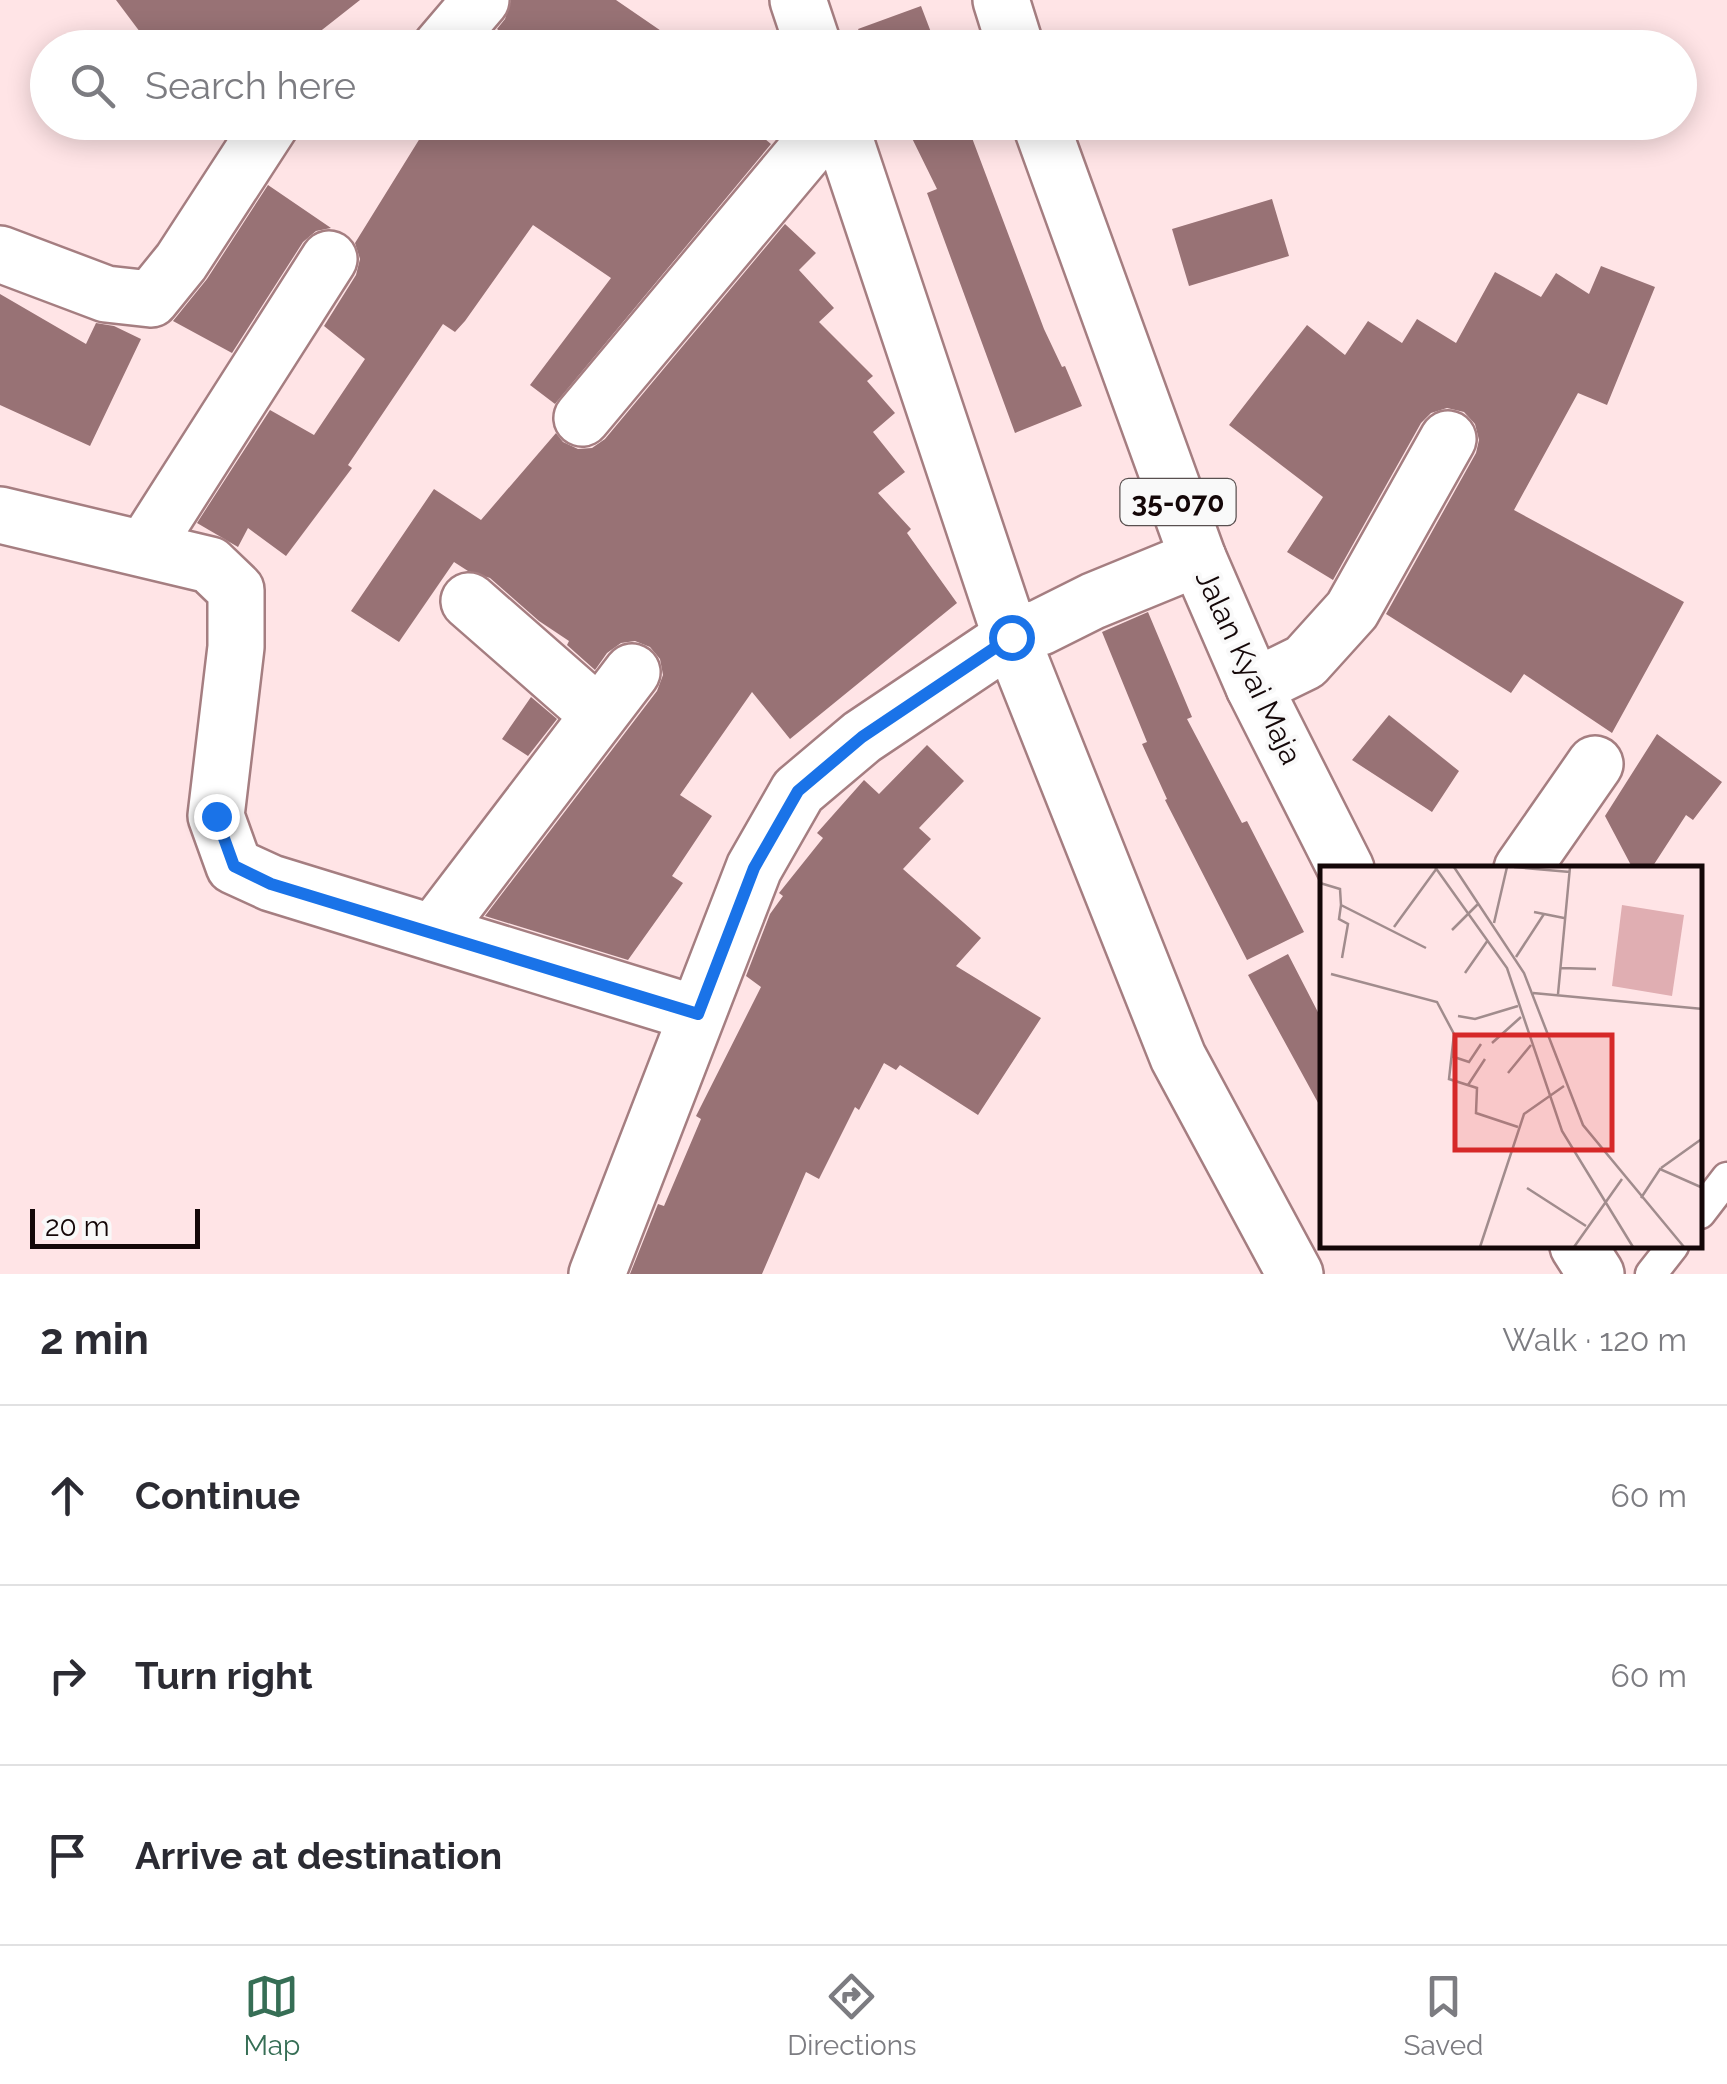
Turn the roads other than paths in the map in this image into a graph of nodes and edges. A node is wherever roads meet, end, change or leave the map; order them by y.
1 (481, 0) edge
2 (798, 0) edge
3 (1000, 0) edge
4 (455, 30) edge
5 (808, 30) edge
6 (1010, 30) edge
7 (260, 140) edge
8 (815, 140) edge
9 (846, 140) edge
10 (1047, 140) edge
11 (0, 254) edge
12 (329, 259) dead end
13 (582, 418) dead end
14 (1448, 438) dead end
15 (0, 515) edge
16 (144, 549) junction
17 (1198, 558) junction
18 (469, 601) dead end
19 (1026, 632) junction
20 (632, 672) dead end
21 (1254, 687) junction
22 (598, 715) junction
23 (1595, 764) dead end
24 (1344, 866) edge
25 (1524, 866) edge
26 (432, 933) junction
27 (698, 1014) junction
28 (1727, 1178) edge
29 (1702, 1210) edge
30 (1580, 1249) edge
31 (1671, 1249) edge
32 (597, 1274) edge
33 (1295, 1274) edge
34 (1596, 1274) edge
35 (1651, 1274) edge

1 - 4 street
2 - 5 street
3 - 6 street
7 - 11 street
8 - 13 street
9 - 19 street
10 - 17 street, Jalan Kyai Maja / 35-070
12 - 16 street
14 - 21 street
15 - 16 street
16 - 26 street
17 - 19 street
17 - 21 street, Jalan Kyai Maja / 35-070
18 - 22 street
19 - 27 street
19 - 33 street
20 - 22 street
21 - 24 street, Jalan Kyai Maja / 35-070
22 - 26 street
23 - 25 street
26 - 27 street
27 - 32 street
28 - 29 lane
30 - 34 street
31 - 35 lane

